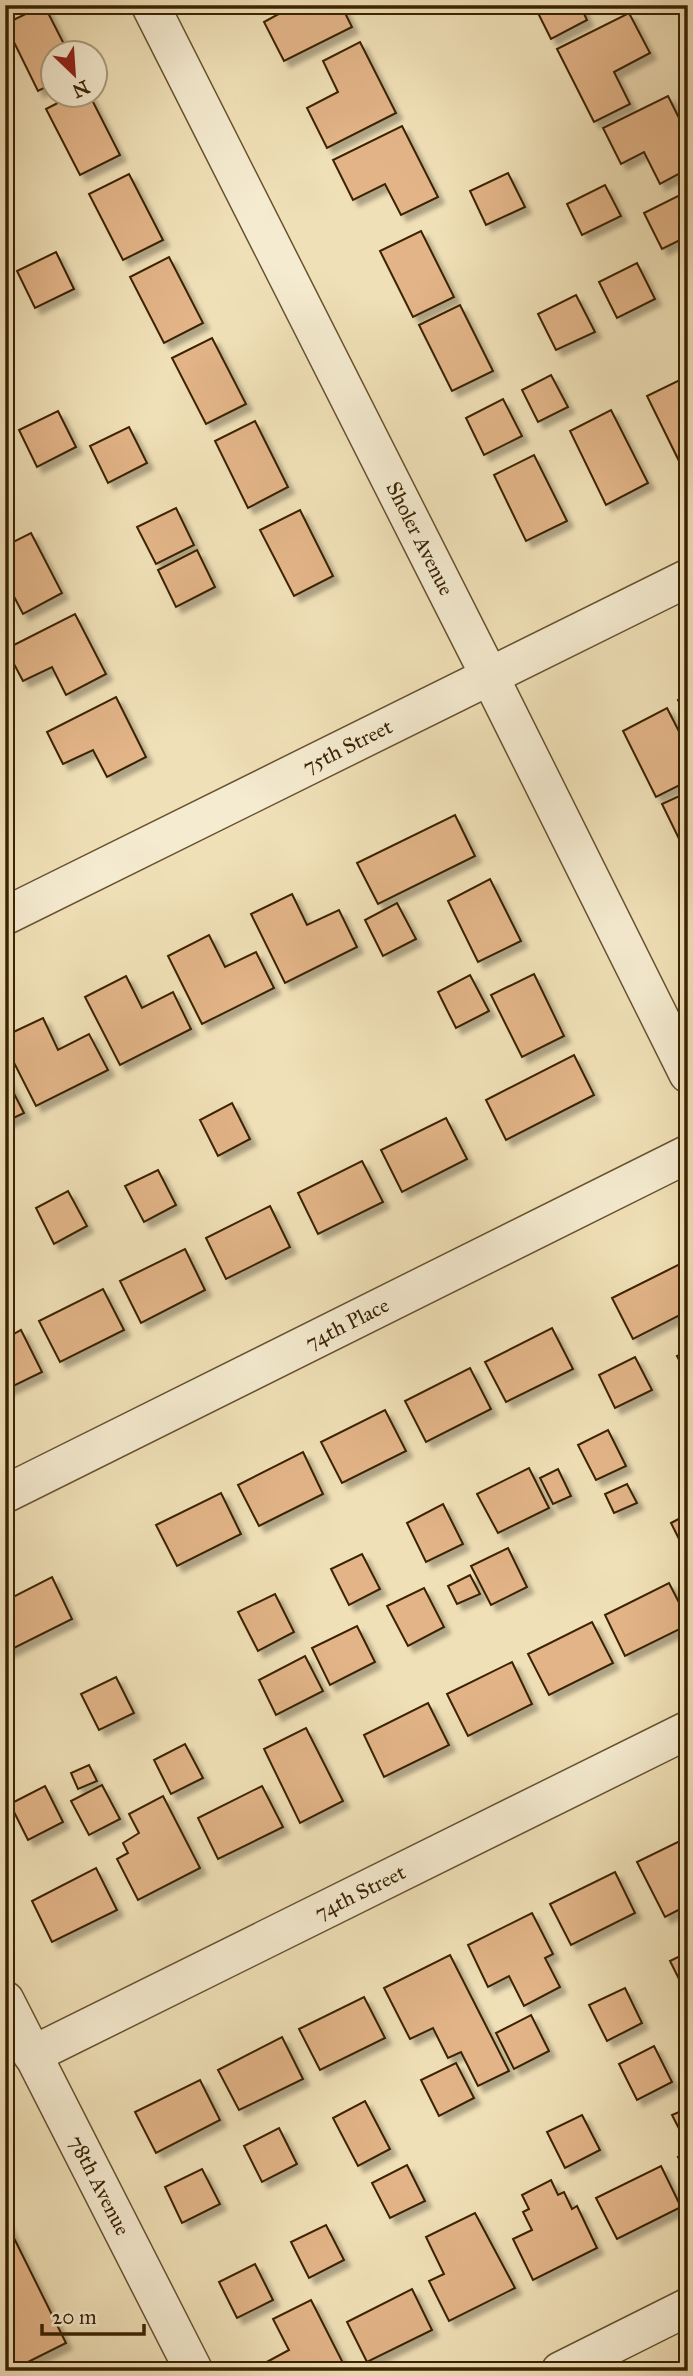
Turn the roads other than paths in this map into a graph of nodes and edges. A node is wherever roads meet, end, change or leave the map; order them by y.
1 (150, 5) edge
2 (688, 578) edge
3 (490, 677) junction
4 (9, 906) edge
5 (688, 1074) edge
6 (688, 1154) edge
7 (5, 1494) edge
8 (688, 1730) edge
9 (5, 2000) edge
10 (32, 2055) junction
11 (688, 2307) edge
12 (194, 2371) edge
13 (560, 2371) edge

1 - 3 street, Sholer Avenue
2 - 3 street, 75th Street
3 - 4 street, 75th Street
3 - 5 street, Sholer Avenue
6 - 7 street, 74th Place
8 - 10 street, 74th Street
9 - 10 street, 78th Avenue
10 - 12 street, 78th Avenue
11 - 13 street

